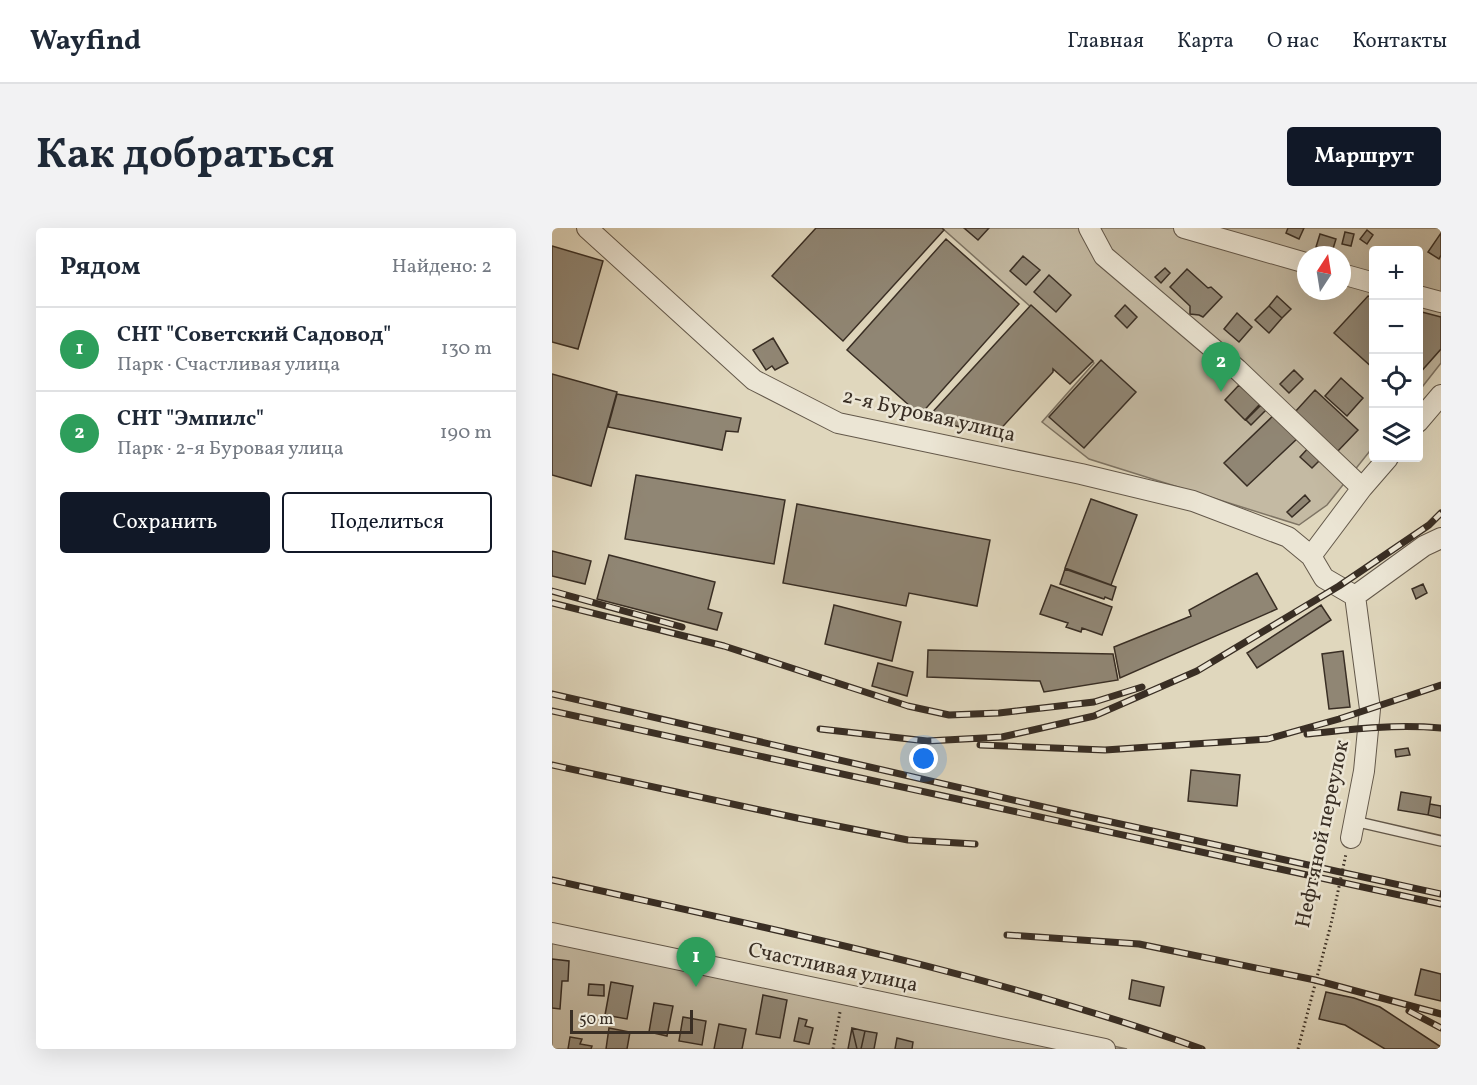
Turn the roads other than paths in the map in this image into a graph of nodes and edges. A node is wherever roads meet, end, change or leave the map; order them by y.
1 (587, 228) edge
2 (1089, 228) edge
3 (1184, 228) edge
4 (1297, 260) edge
5 (1351, 277) edge
6 (1369, 282) edge
7 (1423, 297) edge
8 (1441, 302) edge
9 (1441, 395) edge
10 (1423, 417) edge
11 (1385, 462) edge
12 (1362, 488) junction
13 (1441, 538) edge
14 (1311, 556) junction
15 (1355, 596) junction
16 (1352, 829) joint
17 (1441, 841) edge
18 (552, 933) edge
19 (1104, 1049) edge

1 - 14 street, 2-я Буровая улица
2 - 12 street
3 - 4 street
5 - 6 street
7 - 8 street
9 - 10 street
11 - 12 street
12 - 14 street
13 - 15 street
14 - 15 street
15 - 16 street, Нефтяной переулок
16 - 17 lane
18 - 19 street, Счастливая улица

